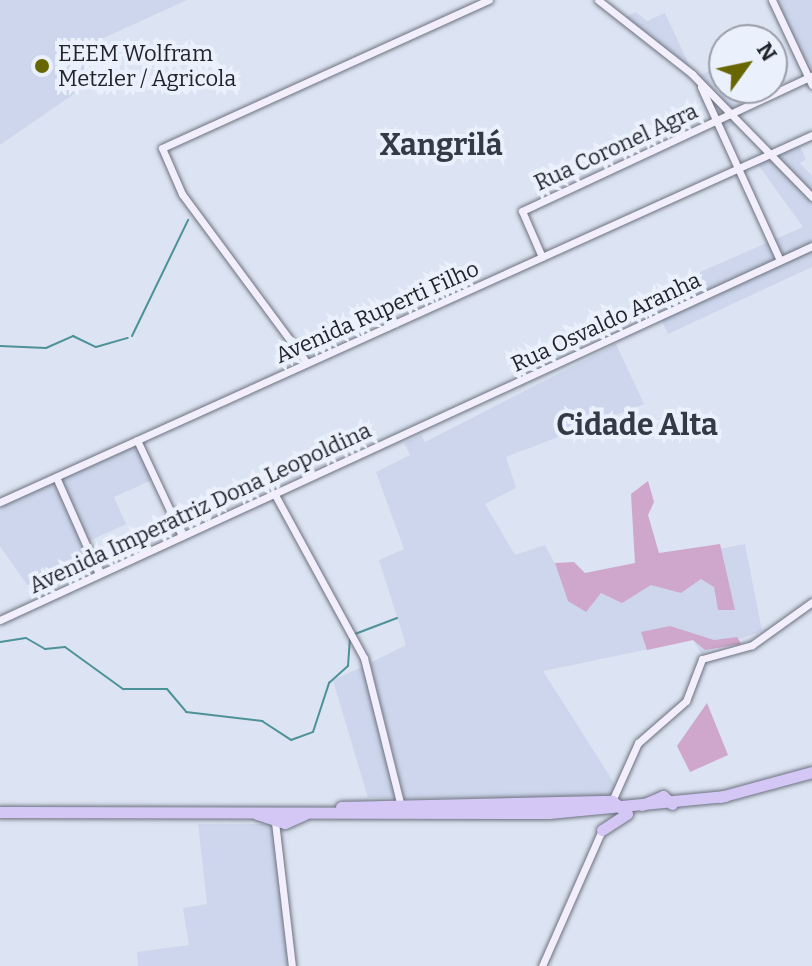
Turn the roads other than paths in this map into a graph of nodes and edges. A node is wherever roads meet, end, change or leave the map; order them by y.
1 (489, 0) edge
2 (598, 0) edge
3 (772, 0) edge
4 (698, 80) junction
5 (811, 80) edge
6 (731, 114) junction
7 (716, 121) junction
8 (812, 133) edge
9 (768, 154) junction
10 (737, 167) junction
11 (810, 193) edge
12 (812, 204) edge
13 (812, 246) edge
14 (542, 257) junction
15 (780, 260) junction
16 (307, 363) junction
17 (415, 429) joint
18 (137, 440) junction
19 (56, 477) junction
20 (274, 493) junction
21 (0, 502) edge
22 (182, 536) junction
23 (99, 574) junction
24 (812, 602) edge
25 (0, 620) edge
26 (812, 772) edge
27 (612, 801) junction
28 (400, 802) junction
29 (330, 810) junction
30 (631, 810) junction
31 (601, 811) junction
32 (0, 812) edge
33 (580, 816) junction
34 (279, 819) junction
35 (602, 830) junction
36 (292, 966) edge
37 (542, 966) edge

1 - 16 main road
2 - 4 main road
3 - 5 main road
4 - 6 main road
4 - 7 main road
5 - 6 main road, Rua Coronel Agra
6 - 7 main road, Rua Coronel Agra
6 - 9 main road
7 - 10 main road
7 - 14 main road, Rua Coronel Agra
8 - 9 main road, Avenida Ruperti Filho
9 - 10 main road, Avenida Ruperti Filho
9 - 11 main road
10 - 14 main road, Avenida Ruperti Filho
10 - 15 main road
11 - 12 main road
13 - 15 main road, Rua Osvaldo Aranha
14 - 16 main road, Avenida Ruperti Filho
15 - 17 main road, Rua Osvaldo Aranha
16 - 18 main road, Avenida Ruperti Filho
17 - 20 main road, Avenida Imperatriz Dona Leopoldina
18 - 19 main road, Avenida Ruperti Filho
18 - 22 main road
19 - 21 main road, Avenida Ruperti Filho
19 - 23 main road
20 - 22 main road, Avenida Imperatriz Dona Leopoldina
20 - 28 main road
22 - 23 main road, Avenida Imperatriz Dona Leopoldina
23 - 25 main road, Avenida Imperatriz Dona Leopoldina
24 - 27 main road
26 - 30 highway
27 - 28 highway
27 - 30 highway
27 - 31 highway
28 - 29 highway
29 - 31 highway
29 - 34 highway
30 - 31 highway
30 - 33 highway
30 - 35 highway
32 - 34 highway
33 - 34 highway
33 - 35 highway
34 - 36 main road
35 - 37 main road

